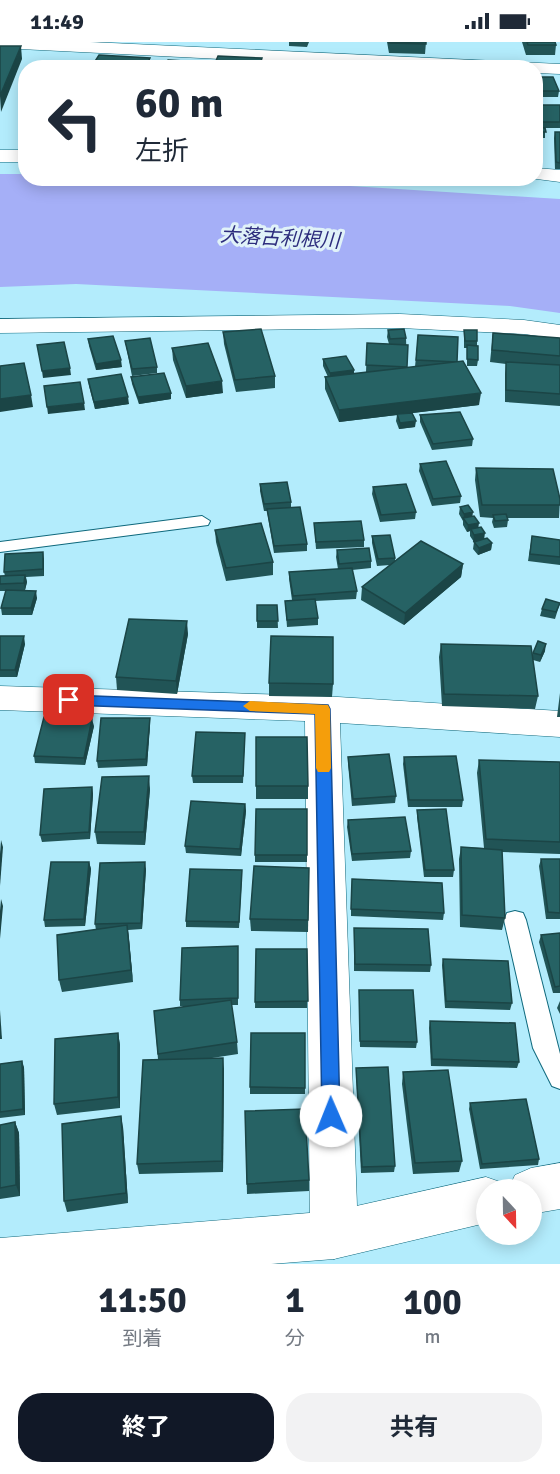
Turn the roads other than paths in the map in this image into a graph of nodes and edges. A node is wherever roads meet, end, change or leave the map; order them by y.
1 (0, 44) edge
2 (123, 45) edge
3 (385, 60) edge
4 (543, 68) edge
5 (560, 69) edge
6 (0, 156) edge
7 (18, 156) edge
8 (543, 175) edge
9 (560, 176) edge
10 (0, 326) edge
11 (560, 332) edge
12 (202, 522) dead end
13 (0, 548) edge
14 (0, 698) edge
15 (322, 709) junction
16 (560, 724) edge
17 (515, 920) dead end
18 (560, 1078) edge
19 (560, 1186) edge
20 (542, 1189) edge
21 (476, 1202) edge
22 (334, 1235) junction
23 (0, 1262) edge

1 - 2 street
2 - 3 street
4 - 5 street
6 - 7 street
8 - 9 street
10 - 11 street
12 - 13 lane
14 - 15 street
15 - 16 street
15 - 22 street
17 - 18 lane
19 - 20 street
21 - 22 street
22 - 23 street

